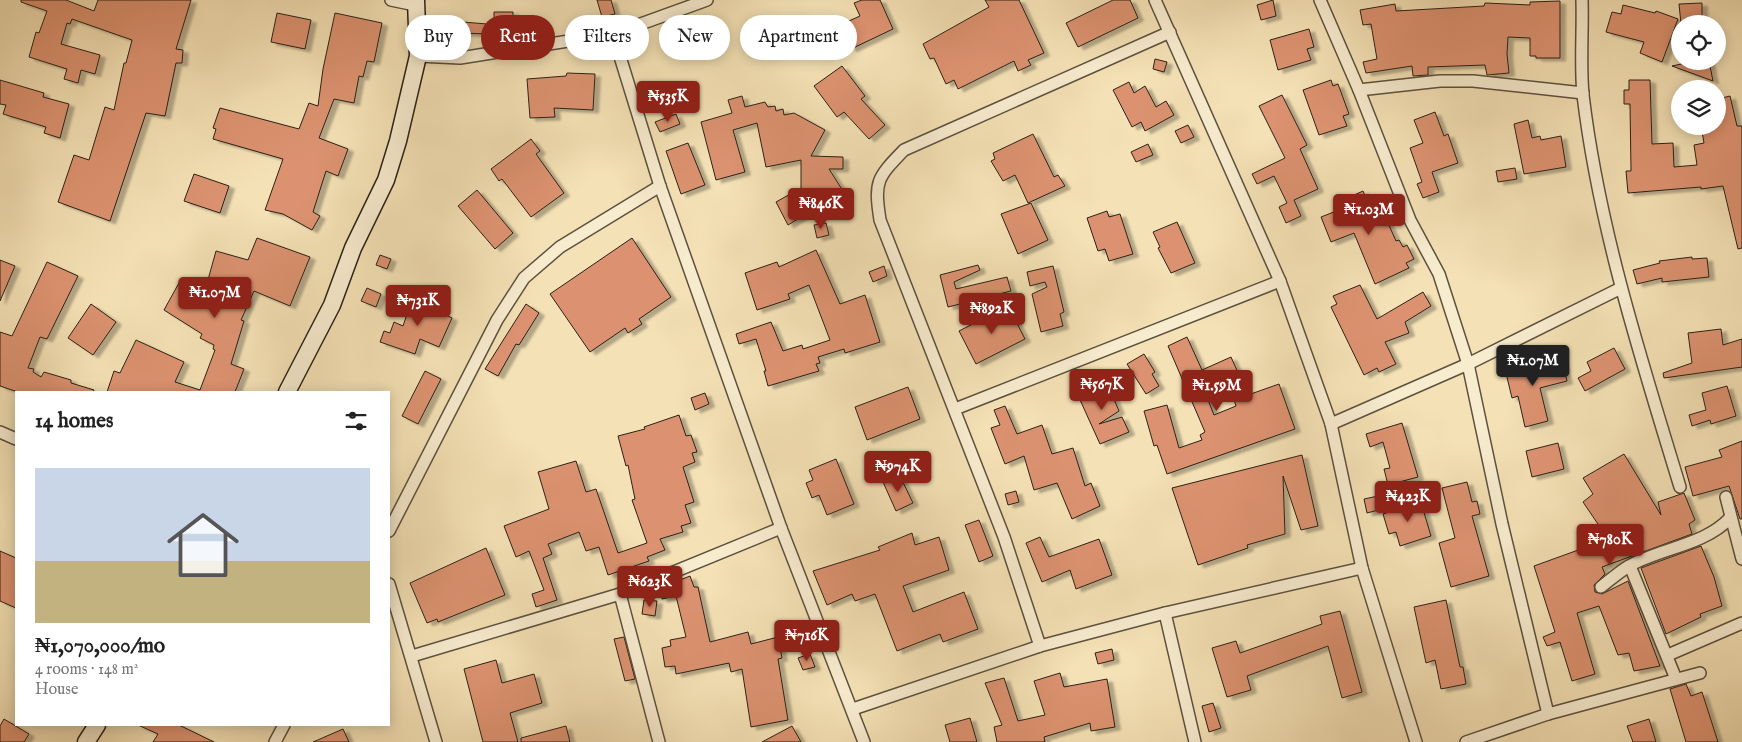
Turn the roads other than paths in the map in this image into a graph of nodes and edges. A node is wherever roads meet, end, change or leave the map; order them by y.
1 (391, 0) edge
2 (707, 0) edge
3 (1155, 0) edge
4 (1320, 0) edge
5 (1582, 0) edge
6 (415, 3) edge
7 (649, 21) edge
8 (1170, 32) junction
9 (565, 42) edge
10 (471, 56) edge
11 (417, 60) edge
12 (621, 60) edge
13 (1359, 90) junction
14 (1583, 93) junction
15 (660, 186) junction
16 (1280, 281) junction
17 (1621, 288) junction
18 (1468, 364) junction
19 (288, 391) edge
20 (955, 409) junction
21 (1331, 424) junction
22 (0, 432) edge
23 (15, 439) edge
24 (1680, 487) dead end
25 (1726, 497) dead end
26 (1730, 518) junction
27 (781, 528) junction
28 (390, 529) edge
29 (1742, 559) edge
30 (1630, 566) junction
31 (1362, 568) junction
32 (390, 587) edge
33 (1601, 587) dead end
34 (620, 594) junction
35 (1165, 613) junction
36 (1742, 623) edge
37 (1040, 646) junction
38 (1668, 655) junction
39 (412, 656) junction
40 (1700, 673) dead end
41 (1676, 679) junction
42 (853, 709) junction
43 (1548, 714) junction
44 (96, 726) edge
45 (283, 726) edge
46 (86, 742) edge
47 (275, 742) edge
48 (436, 742) edge
49 (659, 742) edge
50 (864, 742) edge
51 (1195, 742) edge
52 (1416, 742) edge
53 (1466, 742) edge

1 - 6 street
2 - 7 street
3 - 8 street
4 - 13 street
5 - 14 street
8 - 16 street
8 - 20 street
9 - 10 street
11 - 19 street
12 - 15 street
13 - 14 street
13 - 18 street
14 - 17 street
15 - 27 street
15 - 28 street
16 - 20 street
16 - 21 street
17 - 18 street
17 - 24 street
18 - 21 street
18 - 43 street
20 - 37 street
21 - 31 street
22 - 23 street
25 - 26 street
26 - 29 street
26 - 30 street
27 - 34 street
27 - 42 street
30 - 33 street
30 - 38 street
31 - 35 street
31 - 52 street
32 - 39 street
34 - 39 street
34 - 49 street
35 - 37 street
35 - 51 street
36 - 38 street
37 - 42 street
38 - 41 street
39 - 48 street
40 - 41 street
41 - 43 street
42 - 50 street
43 - 53 street
44 - 46 street
45 - 47 street

